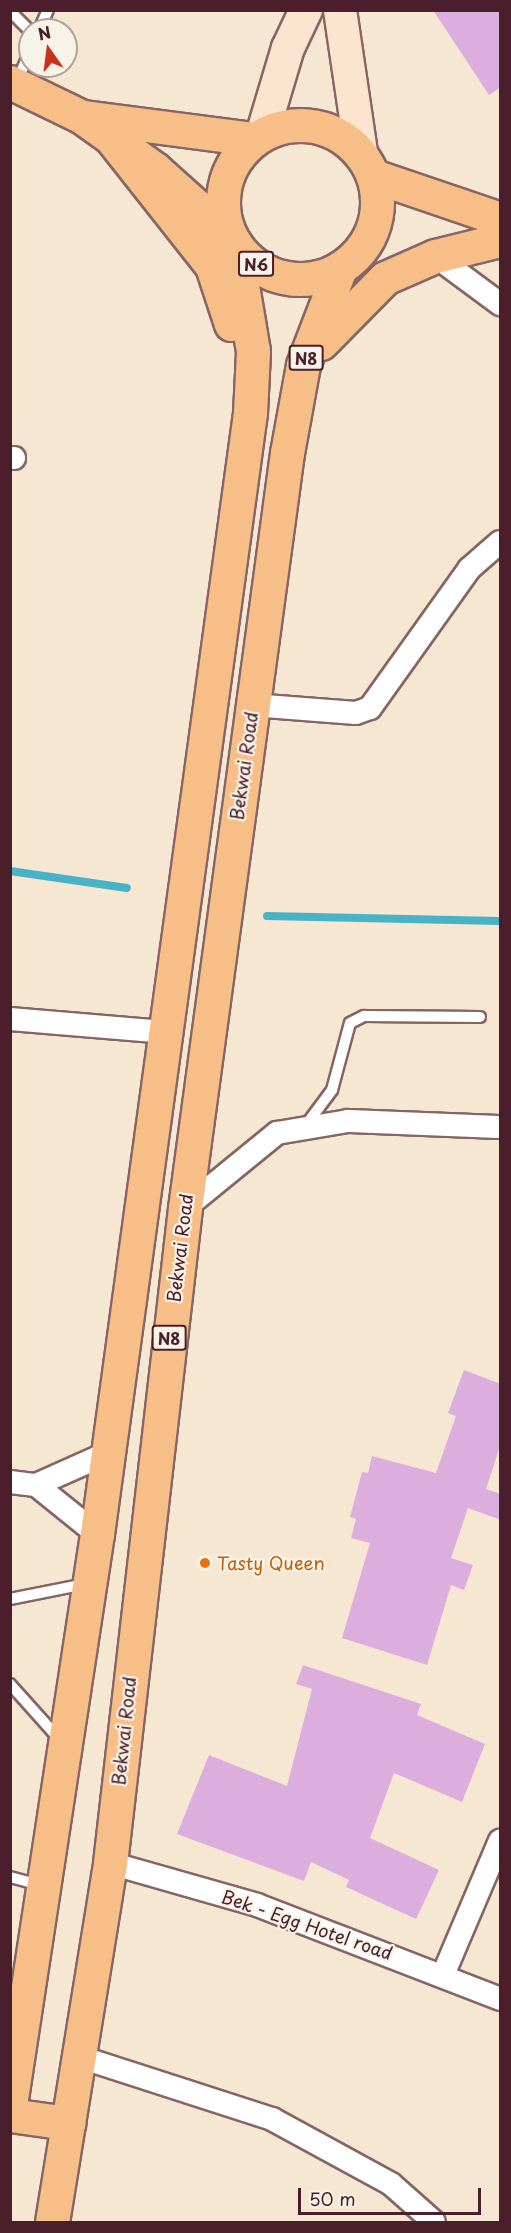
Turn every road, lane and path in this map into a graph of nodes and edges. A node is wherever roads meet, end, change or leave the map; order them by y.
1 (306, 10) edge
2 (340, 10) edge
3 (13, 83) edge
4 (82, 117) junction
5 (258, 137) junction
6 (111, 138) junction
7 (367, 164) junction
8 (501, 219) edge
9 (501, 238) edge
10 (233, 240) junction
11 (435, 256) junction
12 (345, 265) junction
13 (501, 304) edge
14 (303, 365) junction
15 (250, 413) junction
16 (501, 542) edge
17 (252, 705) junction
18 (480, 1017) dead end
19 (10, 1019) edge
20 (166, 1032) junction
21 (501, 1127) edge
22 (303, 1128) junction
23 (185, 1208) junction
24 (108, 1453) junction
25 (10, 1482) edge
26 (36, 1485) junction
27 (97, 1534) junction
28 (89, 1583) junction
29 (10, 1599) edge
30 (10, 1684) edge
31 (65, 1746) junction
32 (501, 1841) edge
33 (110, 1863) junction
34 (26, 1881) edge
35 (443, 1975) junction
36 (501, 1999) edge
37 (77, 2056) junction
38 (10, 2105) edge
39 (10, 2115) edge
40 (68, 2123) junction
41 (52, 2223) edge
42 (434, 2223) edge

1 - 5 main road
2 - 7 main road
3 - 4 highway, N6
4 - 5 highway, N6
4 - 6 highway, N6
5 - 7 highway, N6
5 - 10 highway, N6
6 - 10 highway, N6
6 - 15 highway
7 - 8 highway, N6
7 - 12 highway
9 - 11 highway
9 - 12 highway, N6
10 - 12 highway, N6
10 - 15 highway, N8
11 - 13 street
11 - 14 highway
12 - 14 highway, N8
14 - 17 highway, Bekwai Road / N8
15 - 20 highway, N8
16 - 17 street
17 - 23 highway, Bekwai Road / N8
18 - 22 lane
19 - 20 street
20 - 24 highway, N8
21 - 22 street
22 - 23 street
23 - 33 highway, Bekwai Road / N8
24 - 26 street
24 - 27 highway, N8
25 - 26 street
26 - 27 street
27 - 28 highway, N8
28 - 29 lane
28 - 31 highway, N8
30 - 31 lane
31 - 34 highway, N8
32 - 35 street
33 - 35 street, Bek - Egg Hotel road
33 - 37 highway, Bekwai Road / N8
34 - 38 highway, N8
35 - 36 street, Bek - Egg Hotel road
37 - 40 highway, Bekwai Road / N8
37 - 42 street
39 - 40 highway
40 - 41 highway, Bekwai Road / N8

